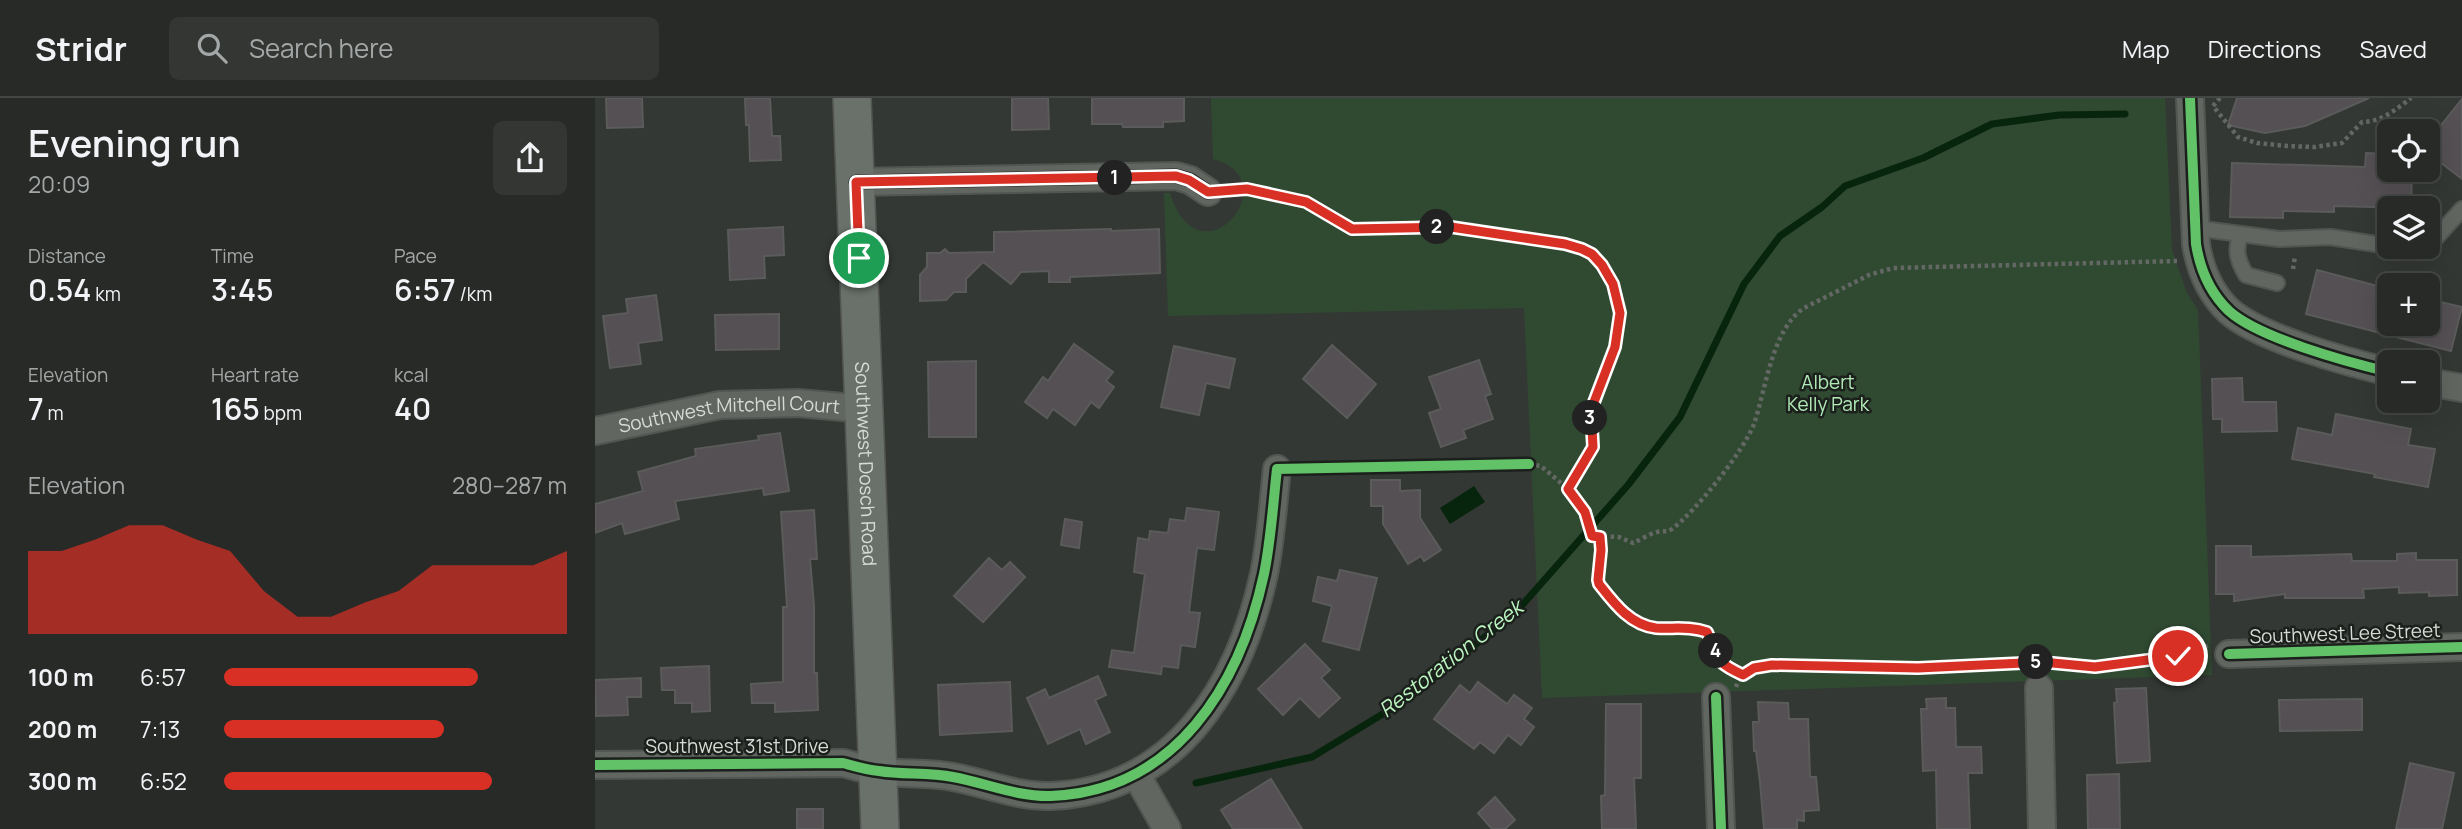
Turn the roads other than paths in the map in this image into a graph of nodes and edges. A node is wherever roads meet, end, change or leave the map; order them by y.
1 (852, 98) edge
2 (2190, 98) edge
3 (856, 182) junction
4 (1208, 192) road end
5 (2462, 209) edge
6 (2195, 228) junction
7 (2440, 233) edge
8 (2241, 234) junction
9 (2377, 244) edge
10 (2277, 283) dead end
11 (2377, 369) edge
12 (2440, 384) edge
13 (2462, 388) edge
14 (865, 409) junction
15 (595, 431) edge
16 (1276, 469) dead end
17 (2462, 647) edge
18 (2229, 654) road end
19 (2039, 688) dead end
20 (1716, 697) dead end
21 (595, 765) edge
22 (879, 771) junction
23 (1136, 774) junction
24 (880, 829) edge
25 (1167, 829) edge
26 (1721, 829) edge
27 (2042, 829) edge

1 - 3 street, Southwest Dosch Road
2 - 6 street
3 - 4 street
3 - 14 street, Southwest Dosch Road
5 - 7 lane
6 - 8 lane
6 - 11 street
8 - 9 lane
8 - 10 lane
12 - 13 street
14 - 15 street, Southwest Mitchell Court
14 - 22 street, Southwest Dosch Road
16 - 23 street, Southwest 31st Drive
17 - 18 street, Southwest Lee Street
19 - 27 street
20 - 26 street
21 - 22 street, Southwest 31st Drive
22 - 23 street, Southwest 31st Drive
22 - 24 street, Southwest Dosch Road
23 - 25 street

